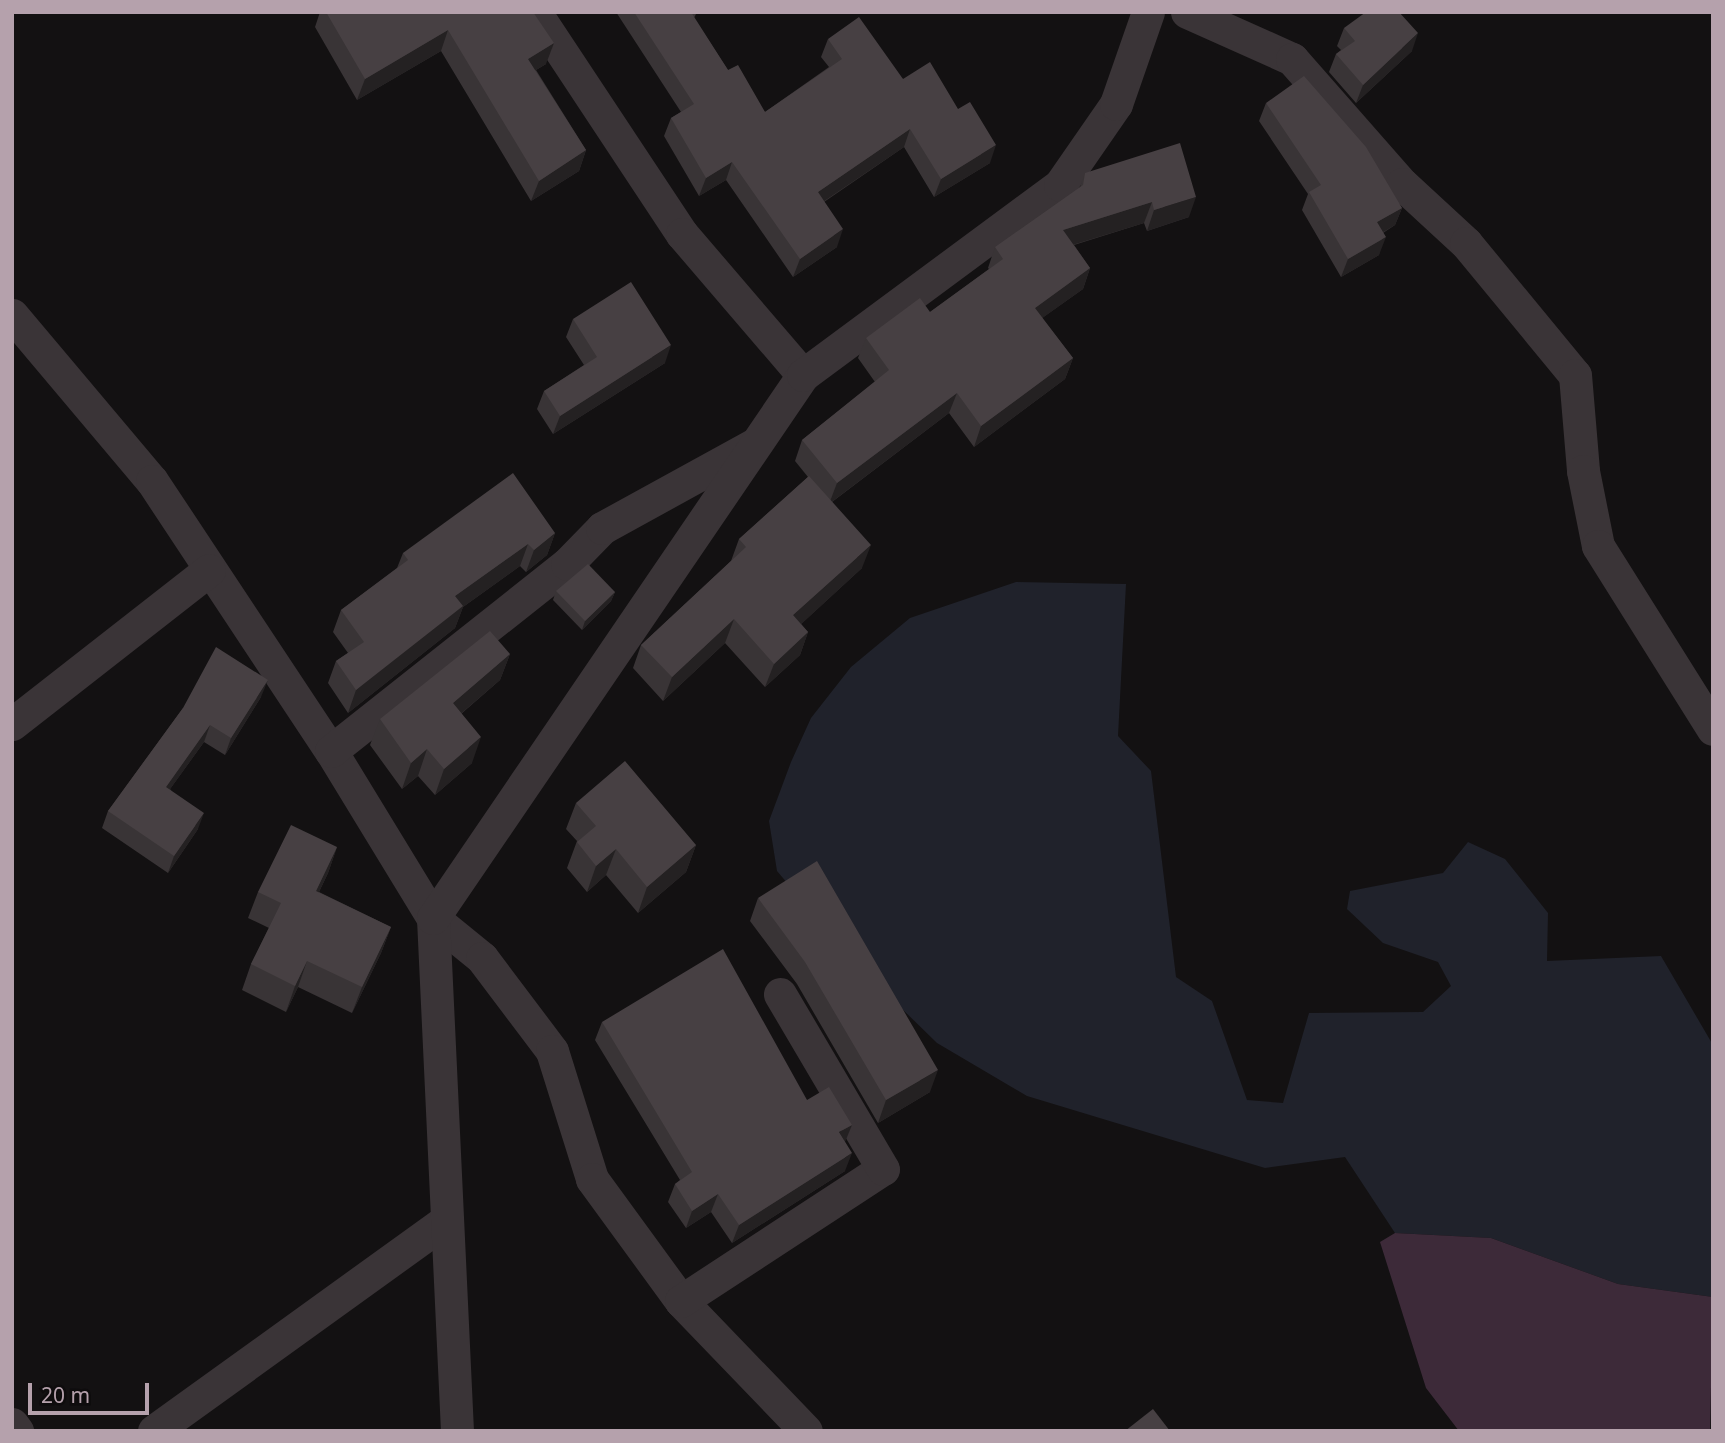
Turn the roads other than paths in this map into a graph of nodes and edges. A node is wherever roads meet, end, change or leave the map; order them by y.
1 (535, 12) edge
2 (1148, 12) edge
3 (1187, 12) edge
4 (12, 315) edge
5 (803, 375) junction
6 (757, 443) junction
7 (209, 570) junction
8 (12, 724) edge
9 (1713, 729) edge
10 (331, 751) junction
11 (433, 918) junction
12 (780, 994) dead end
13 (447, 1220) junction
14 (681, 1300) junction
15 (12, 1424) edge
16 (17, 1431) edge
17 (154, 1431) edge
18 (457, 1431) edge
19 (806, 1431) edge

1 - 5 street
2 - 5 street
3 - 9 street
4 - 7 street
5 - 6 street
6 - 10 street
6 - 11 street
7 - 8 street
7 - 10 street
10 - 11 street
11 - 13 street
11 - 14 street
12 - 14 street
13 - 17 street
13 - 18 street
14 - 19 street
15 - 16 street

